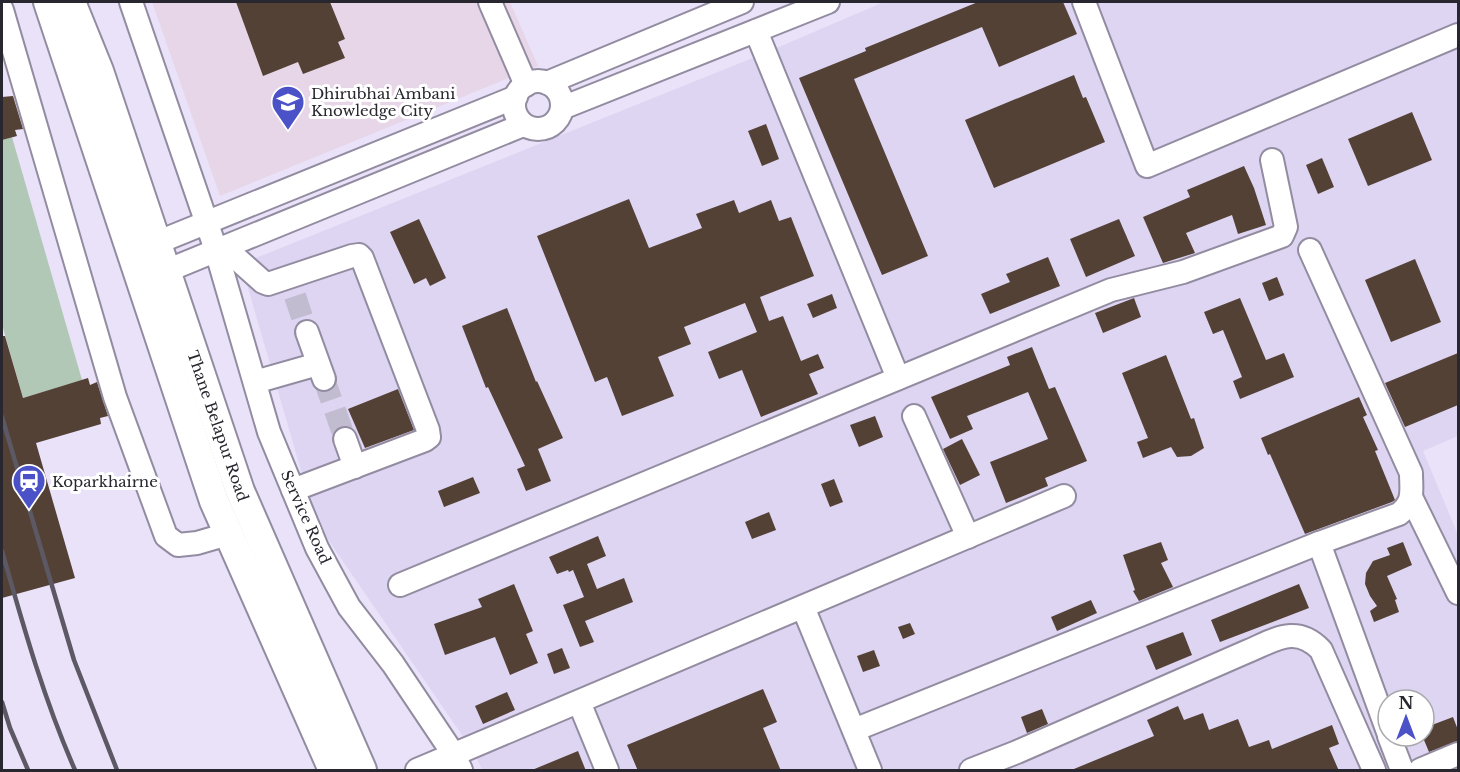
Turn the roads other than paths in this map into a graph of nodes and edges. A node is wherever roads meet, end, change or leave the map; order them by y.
1 (33, 2) edge
2 (48, 2) edge
3 (70, 2) edge
4 (84, 2) edge
5 (130, 2) edge
6 (490, 2) edge
7 (742, 2) edge
8 (828, 2) edge
9 (1084, 2) edge
10 (2, 10) edge
11 (756, 31) junction
12 (1458, 35) edge
13 (86, 75) junction
14 (530, 88) junction
15 (562, 108) junction
16 (523, 125) junction
17 (1272, 160) dead end
18 (206, 222) junction
19 (156, 243) junction
20 (216, 250) junction
21 (1310, 250) dead end
22 (166, 271) junction
23 (308, 333) tunnel mouth
24 (898, 378) junction
25 (255, 382) junction
26 (914, 416) dead end
27 (345, 440) tunnel mouth
28 (355, 467) junction
29 (293, 490) junction
30 (1064, 496) dead end
31 (1412, 499) junction
32 (228, 534) junction
33 (968, 537) junction
34 (1319, 543) junction
35 (400, 585) dead end
36 (1458, 593) edge
37 (803, 607) junction
38 (1376, 699) edge
39 (579, 702) junction
40 (854, 730) junction
41 (1394, 748) edge
42 (1458, 754) edge
43 (457, 763) edge
44 (977, 769) edge
45 (333, 771) edge
46 (362, 771) edge
47 (417, 771) edge
48 (607, 771) edge
49 (870, 771) edge
50 (1374, 771) edge
51 (1402, 771) edge
52 (1420, 771) edge

1 - 13 main road
2 - 13 main road
3 - 13 main road
4 - 13 main road
5 - 18 street, Service Road
6 - 14 street
7 - 14 street
8 - 11 street
9 - 12 street
10 - 32 street
11 - 15 street
11 - 24 street
13 - 19 main road, Thane Belapur Road
13 - 32 main road, Thane Belapur Road
14 - 15 street
14 - 16 street
14 - 18 street
15 - 16 street
16 - 20 street
17 - 24 street
18 - 19 street
18 - 20 street, Service Road
19 - 22 main road, Thane Belapur Road
20 - 22 street
20 - 25 street, Service Road
20 - 28 street
21 - 31 street
22 - 46 main road, Thane Belapur Road
23 - 25 street
24 - 35 street
25 - 29 street, Service Road
26 - 33 street
27 - 28 street
28 - 29 street
29 - 43 street, Service Road
30 - 33 street
31 - 34 street
31 - 36 street
32 - 45 main road, Thane Belapur Road
33 - 37 street
34 - 38 street
34 - 40 street
37 - 39 street
37 - 40 street
39 - 43 street
39 - 48 street
40 - 49 street
41 - 51 street
42 - 52 street
43 - 47 street
44 - 50 street

